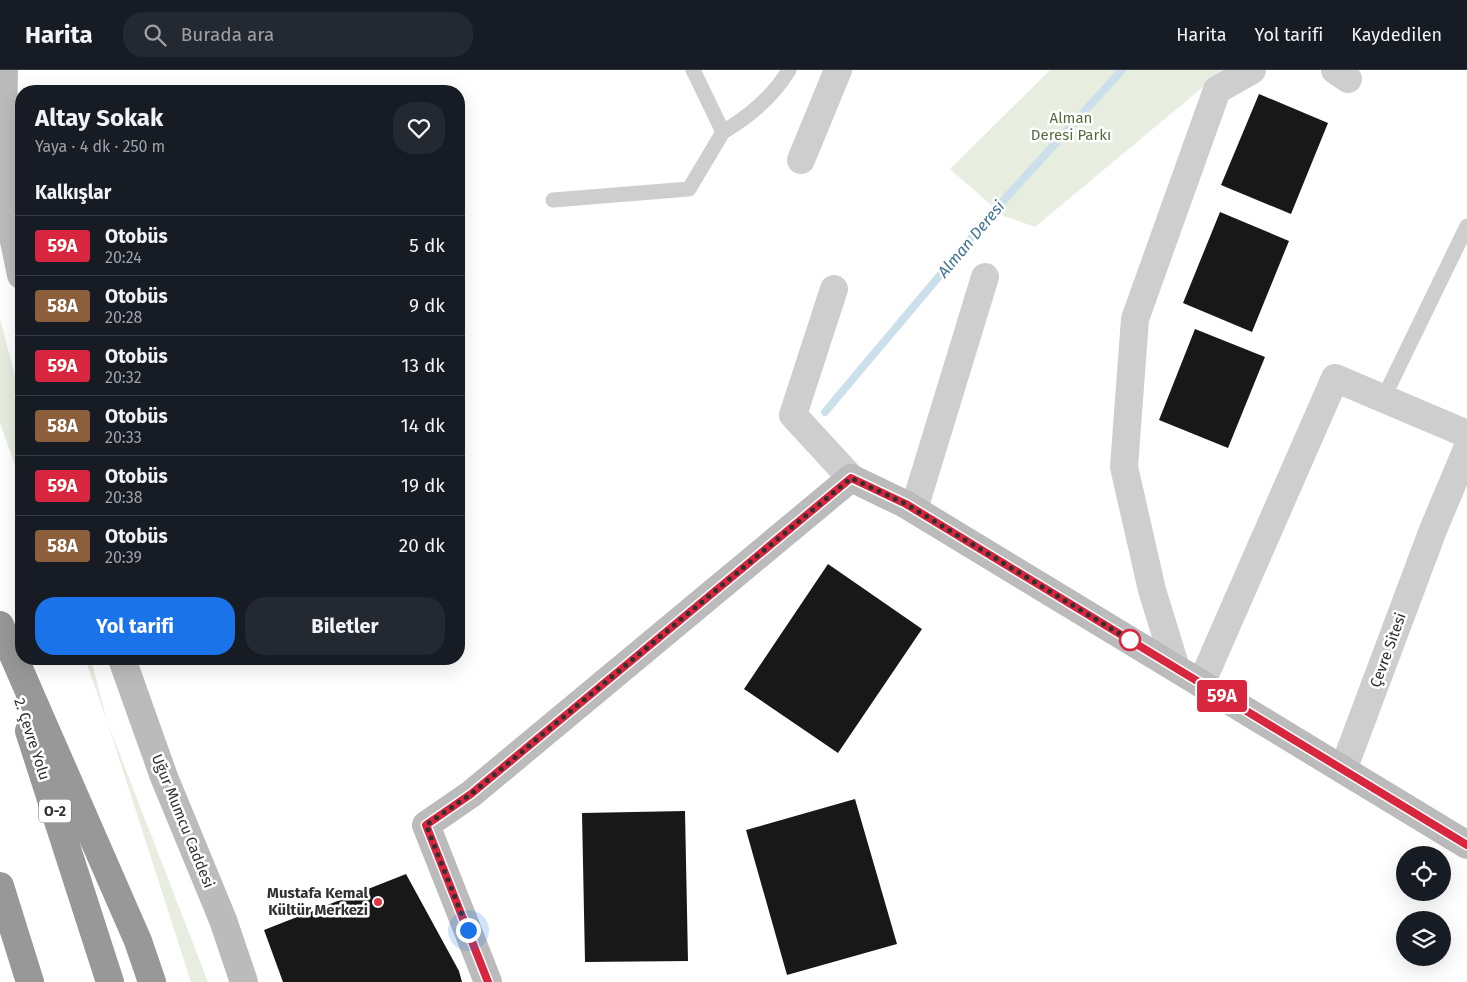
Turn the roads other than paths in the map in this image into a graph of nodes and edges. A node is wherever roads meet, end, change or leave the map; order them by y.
1 (4, 70) edge
2 (693, 70) edge
3 (789, 70) edge
4 (838, 70) edge
5 (1252, 70) edge
6 (723, 132) junction
7 (801, 160) dead end
8 (1, 170) edge
9 (553, 200) dead end
10 (1467, 226) edge
11 (15, 246) edge
12 (985, 277) dead end
13 (834, 289) dead end
14 (1383, 398) junction
15 (1467, 434) edge
16 (1467, 449) edge
17 (851, 478) junction
18 (914, 509) junction
19 (0, 625) edge
20 (0, 640) edge
21 (15, 659) edge
22 (17, 665) edge
23 (124, 665) edge
24 (1176, 668) junction
25 (1201, 684) junction
26 (1343, 770) junction
27 (1467, 845) edge
28 (0, 886) edge
29 (30, 982) edge
30 (110, 982) edge
31 (152, 982) edge
32 (244, 982) edge
33 (488, 982) edge

1 - 8 street
2 - 6 lane
3 - 6 lane
4 - 7 street
5 - 24 street
6 - 9 lane
8 - 11 street
10 - 14 lane
12 - 18 street
13 - 17 street
14 - 15 street
14 - 25 street
16 - 26 street, Çevre Sitesi
17 - 18 street
17 - 33 street
18 - 24 street
19 - 21 highway
20 - 30 highway, 2. Çevre Yolu / O-2
22 - 31 highway
23 - 32 street, Uğur Mumcu Caddesi
24 - 25 street
25 - 26 street
26 - 27 street
28 - 29 highway

